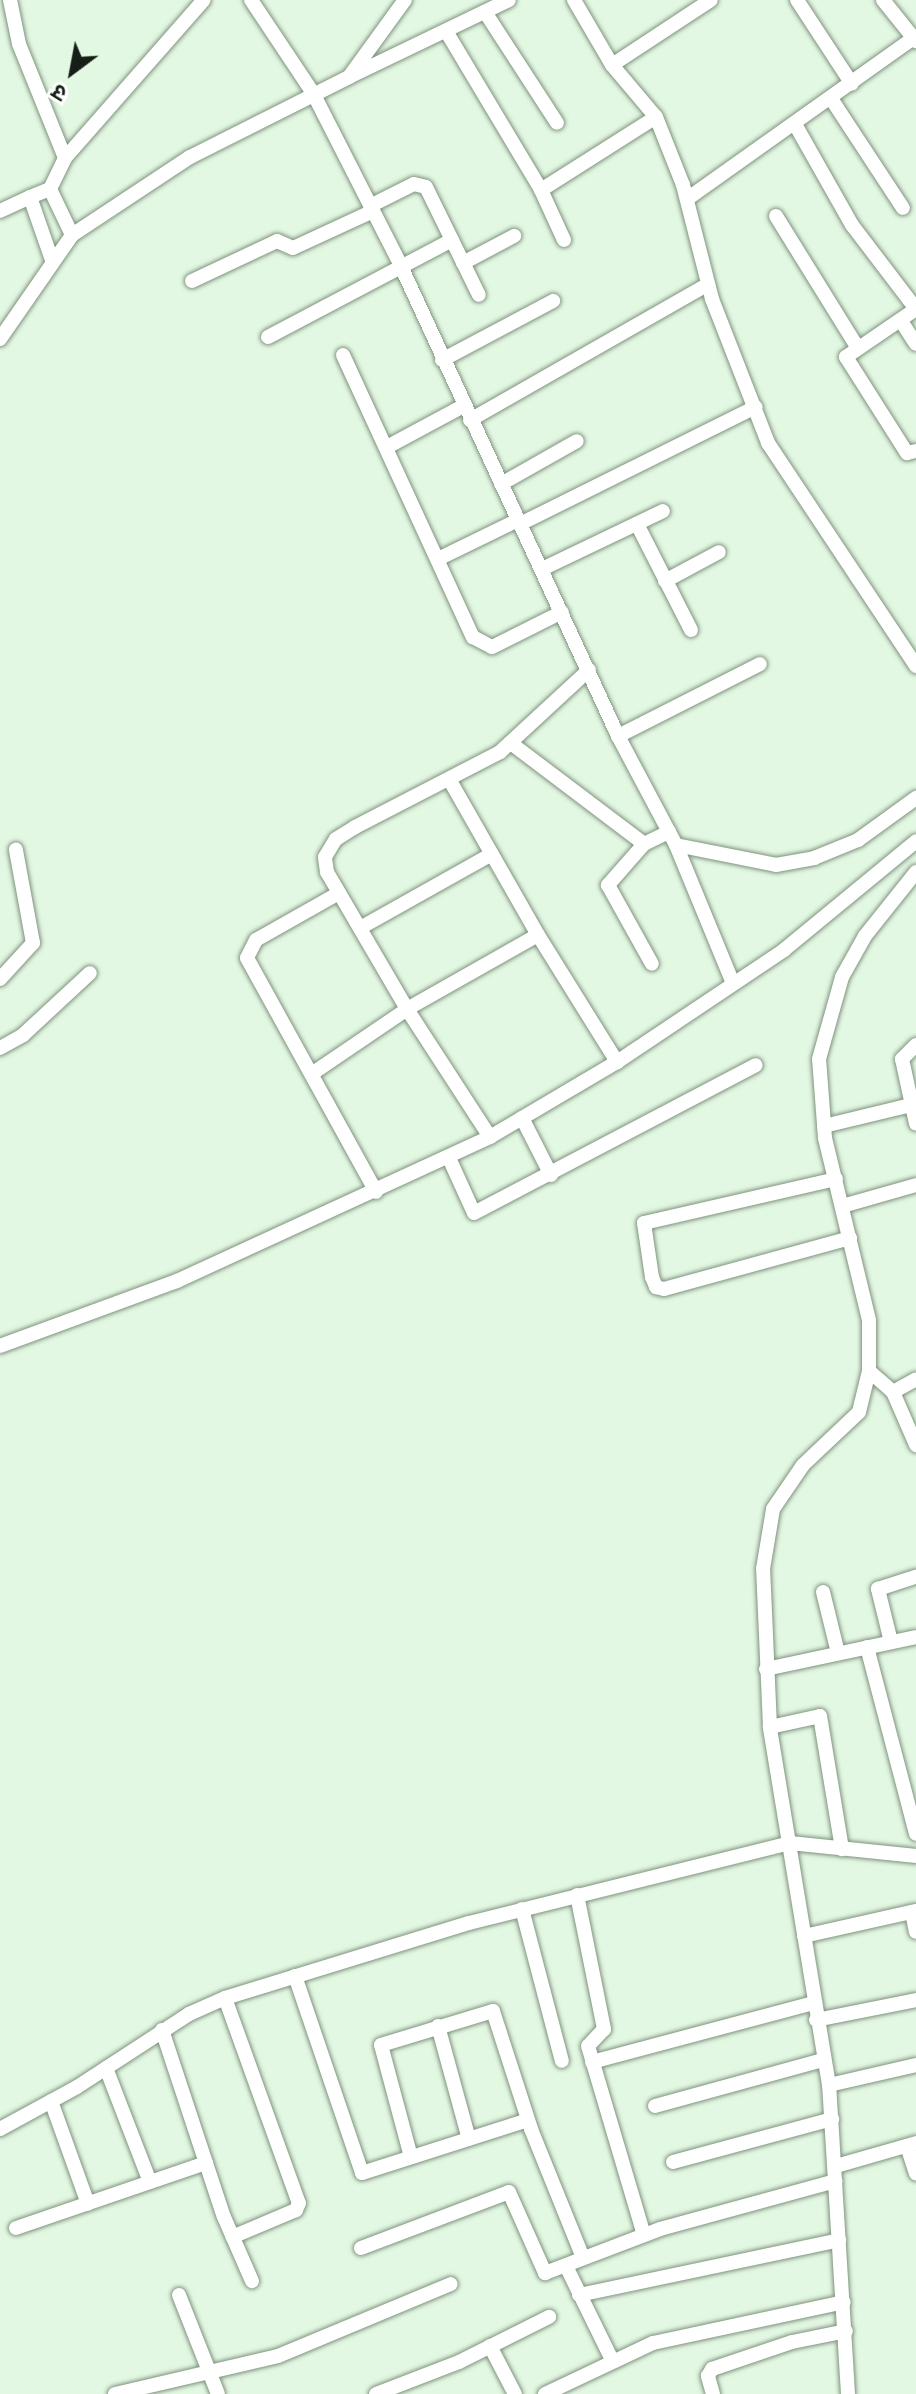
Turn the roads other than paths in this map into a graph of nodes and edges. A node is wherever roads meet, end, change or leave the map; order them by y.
1 (10, 0) edge
2 (204, 0) edge
3 (251, 0) edge
4 (509, 0) edge
5 (574, 0) edge
6 (711, 0) edge
7 (797, 0) edge
8 (883, 0) edge
9 (409, 2) edge
10 (485, 12) junction
11 (446, 31) junction
12 (914, 40) edge
13 (612, 65) junction
14 (349, 77) junction
15 (852, 84) junction
16 (313, 93) junction
17 (832, 100) junction
18 (656, 117) junction
19 (557, 123) dead end
20 (796, 126) junction
21 (65, 158) junction
22 (50, 189) junction
23 (541, 190) junction
24 (30, 197) junction
25 (687, 199) junction
26 (371, 208) junction
27 (903, 208) dead end
28 (0, 211) edge
29 (776, 216) dead end
30 (72, 235) junction
31 (514, 236) dead end
32 (452, 240) junction
33 (564, 240) dead end
34 (52, 260) junction
35 (463, 263) junction
36 (401, 268) junction
37 (192, 281) dead end
38 (707, 285) junction
39 (479, 295) dead end
40 (553, 301) dead end
41 (916, 309) edge
42 (901, 321) junction
43 (268, 337) dead end
44 (0, 339) edge
45 (916, 344) edge
46 (858, 348) junction
47 (343, 355) dead end
48 (442, 360) junction
49 (463, 406) junction
50 (756, 407) junction
51 (470, 420) junction
52 (577, 441) dead end
53 (387, 447) junction
54 (916, 451) edge
55 (501, 484) junction
56 (663, 511) dead end
57 (519, 522) junction
58 (637, 524) junction
59 (719, 552) dead end
60 (438, 559) junction
61 (542, 569) junction
62 (665, 581) junction
63 (562, 612) junction
64 (691, 630) dead end
65 (760, 664) dead end
66 (916, 666) edge
67 (589, 670) junction
68 (618, 736) junction
69 (512, 744) junction
70 (450, 781) junction
71 (916, 798) edge
72 (672, 838) junction
73 (916, 841) edge
74 (644, 844) junction
75 (16, 850) dead end
76 (492, 854) junction
77 (916, 872) edge
78 (339, 893) junction
79 (360, 928) junction
80 (538, 935) junction
81 (652, 964) dead end
82 (90, 973) dead end
83 (0, 979) edge
84 (733, 983) junction
85 (407, 1009) junction
86 (916, 1045) edge
87 (0, 1048) edge
88 (617, 1062) junction
89 (756, 1065) dead end
90 (313, 1073) junction
91 (911, 1105) junction
92 (522, 1118) junction
93 (916, 1124) edge
94 (824, 1126) junction
95 (490, 1137) junction
96 (449, 1158) junction
97 (551, 1175) junction
98 (836, 1179) junction
99 (916, 1185) edge
100 (376, 1192) junction
101 (842, 1206) junction
102 (850, 1238) junction
103 (0, 1346) edge
104 (869, 1371) junction
105 (916, 1379) edge
106 (893, 1392) junction
107 (916, 1445) edge
108 (916, 1577) edge
109 (823, 1592) dead end
110 (916, 1637) edge
111 (891, 1642) junction
112 (867, 1647) junction
113 (838, 1653) junction
114 (766, 1669) junction
115 (770, 1727) junction
116 (916, 1834) edge
117 (790, 1843) junction
118 (842, 1849) junction
119 (916, 1856) edge
120 (577, 1895) junction
121 (522, 1909) junction
122 (914, 1912) edge
123 (916, 1932) edge
124 (804, 1936) junction
125 (295, 1976) junction
126 (225, 1998) junction
127 (916, 2000) edge
128 (813, 2003) junction
129 (816, 2020) junction
130 (438, 2026) junction
131 (162, 2030) junction
132 (823, 2060) junction
133 (562, 2061) dead end
134 (592, 2062) junction
135 (916, 2065) edge
136 (106, 2068) junction
137 (829, 2085) junction
138 (51, 2101) junction
139 (655, 2106) dead end
140 (832, 2119) junction
141 (528, 2120) junction
142 (0, 2129) edge
143 (469, 2139) junction
144 (912, 2145) edge
145 (411, 2157) junction
146 (673, 2162) dead end
147 (206, 2163) junction
148 (836, 2174) junction
149 (916, 2174) edge
150 (150, 2182) junction
151 (88, 2204) junction
152 (16, 2228) dead end
153 (644, 2235) junction
154 (232, 2237) junction
155 (839, 2240) junction
156 (361, 2248) dead end
157 (583, 2258) junction
158 (566, 2266) junction
159 (252, 2281) dead end
160 (451, 2284) dead end
161 (179, 2295) dead end
162 (579, 2295) junction
163 (844, 2302) junction
164 (549, 2317) dead end
165 (846, 2331) junction
166 (490, 2346) junction
167 (612, 2360) junction
168 (208, 2370) junction
169 (401, 2390) edge
170 (115, 2394) edge
171 (218, 2394) edge
172 (376, 2394) edge
173 (515, 2394) edge
174 (545, 2394) edge
175 (713, 2394) edge
176 (848, 2394) edge

1 - 21 street
2 - 21 street
3 - 16 street
4 - 10 street
5 - 13 street
6 - 13 street
7 - 15 street
8 - 12 street
9 - 14 street
10 - 11 street
10 - 19 street
11 - 14 street
11 - 23 street
12 - 15 street
13 - 18 street
14 - 16 street
15 - 17 street
16 - 26 street
16 - 30 street
17 - 20 street
17 - 27 street
18 - 23 street
18 - 25 street
20 - 25 street
20 - 41 street
21 - 22 street
22 - 24 street
22 - 30 street
23 - 33 street
24 - 28 street
24 - 34 street
25 - 38 street
26 - 32 street
26 - 36 street
26 - 37 street
29 - 46 street
30 - 34 street
31 - 35 street
32 - 35 street
32 - 36 street
34 - 44 street
35 - 39 street
36 - 43 street
36 - 48 street
38 - 50 street
38 - 51 street
40 - 48 street
41 - 42 street
42 - 45 street
42 - 46 street
46 - 54 street
47 - 53 street
48 - 49 street
49 - 51 street
49 - 53 street
50 - 57 street
50 - 66 street
51 - 55 street
52 - 55 street
53 - 60 street
55 - 57 street
56 - 58 street
57 - 60 street
57 - 61 street
58 - 61 street
58 - 62 street
59 - 62 street
60 - 63 street
61 - 63 street
62 - 64 street
63 - 67 street
65 - 68 street
67 - 68 street
67 - 69 street
68 - 72 street
69 - 70 street
69 - 74 street
70 - 76 street
70 - 78 street
71 - 72 street
72 - 74 street
72 - 84 street
73 - 84 street
74 - 81 street
75 - 83 street
76 - 79 street
76 - 80 street
77 - 94 street
78 - 79 street
78 - 90 street
79 - 85 street
80 - 85 street
80 - 88 street
82 - 87 street
84 - 88 street
85 - 90 street
85 - 95 street
86 - 91 street
88 - 92 street
89 - 97 street
90 - 100 street
91 - 93 street
91 - 94 street
92 - 95 street
92 - 97 street
94 - 98 street
95 - 96 street
96 - 97 street
96 - 100 street
98 - 101 street
98 - 102 street
99 - 101 street
100 - 103 street
101 - 102 street
102 - 104 street
104 - 106 street
104 - 114 street
105 - 106 street
106 - 107 street
108 - 111 street
109 - 113 street
110 - 111 street
111 - 112 street
112 - 113 street
112 - 116 street
113 - 114 street
114 - 115 street
115 - 117 street
115 - 118 street
117 - 118 street
117 - 120 street
117 - 124 street
118 - 119 street
120 - 121 street
120 - 134 street
121 - 125 street
121 - 133 street
122 - 123 street
122 - 124 street
124 - 128 street
125 - 126 street
125 - 145 street
126 - 131 street
126 - 154 street
127 - 129 street
128 - 129 street
128 - 134 street
129 - 132 street
130 - 141 street
130 - 143 street
130 - 145 street
131 - 136 street
131 - 147 street
132 - 137 street
132 - 139 street
134 - 153 street
135 - 137 street
136 - 138 street
136 - 150 street
137 - 140 street
138 - 142 street
138 - 151 street
140 - 146 street
140 - 148 street
141 - 143 street
141 - 157 street
143 - 145 street
144 - 148 street
144 - 149 street
147 - 150 street
147 - 154 street
148 - 153 street
148 - 155 street
150 - 151 street
151 - 152 street
153 - 157 street
154 - 159 street
155 - 162 street
155 - 163 street
156 - 158 street
157 - 158 street
158 - 162 street
160 - 168 street
161 - 168 street
162 - 167 street
163 - 165 street
163 - 167 street
164 - 166 street
165 - 175 street
165 - 176 street
166 - 169 street
166 - 173 street
167 - 174 street
168 - 170 street
168 - 171 street
169 - 172 street

